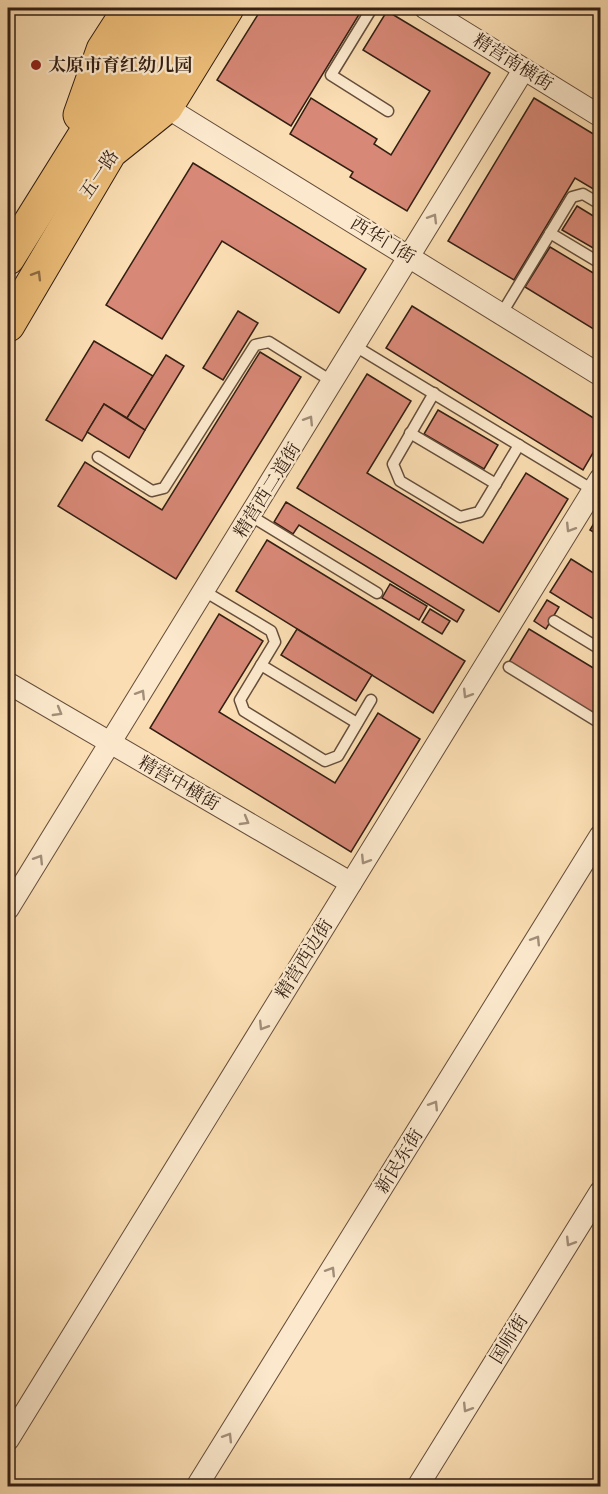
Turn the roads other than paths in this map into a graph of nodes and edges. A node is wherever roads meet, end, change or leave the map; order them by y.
1 (130, 8) edge
2 (164, 8) edge
3 (193, 8) edge
4 (227, 8) edge
5 (372, 8) edge
6 (425, 8) edge
7 (152, 51) junction
8 (524, 69) junction
9 (165, 107) junction
10 (388, 111) dead end
11 (600, 116) edge
12 (110, 152) junction
13 (59, 174) junction
14 (600, 204) edge
15 (550, 233) junction
16 (410, 256) junction
17 (8, 258) edge
18 (600, 263) edge
19 (502, 313) junction
20 (8, 325) edge
21 (355, 346) junction
22 (600, 375) edge
23 (333, 382) junction
24 (434, 393) junction
25 (410, 434) junction
26 (519, 445) junction
27 (98, 457) dead end
28 (496, 484) junction
29 (597, 484) edge
30 (250, 516) junction
31 (204, 591) junction
32 (377, 593) dead end
33 (555, 621) dead end
34 (600, 649) edge
35 (261, 665) junction
36 (508, 667) dead end
37 (8, 683) edge
38 (371, 700) dead end
39 (357, 723) junction
40 (600, 723) edge
41 (111, 744) junction
42 (600, 836) edge
43 (351, 883) junction
44 (8, 909) edge
45 (600, 1192) edge
46 (8, 1440) edge
47 (197, 1486) edge
48 (418, 1486) edge

1 - 13 main road, 五一路
2 - 7 main road
3 - 7 main road
4 - 9 main road, 五一路
5 - 10 lane
6 - 8 street, 精营南横街
7 - 12 main road
7 - 13 main road
8 - 11 street, 精营南横街
16 -> 8 street, 精营西二道街
9 - 12 main road, 五一路
9 - 16 street, 西华门街
20 -> 12 main road, 五一路
13 - 17 main road
14 - 15 lane
15 - 18 lane
15 - 19 lane
16 - 19 street, 西华门街
16 - 21 street, 精营西二道街
19 - 22 street, 西华门街
21 - 23 street, 精营西二道街
21 - 24 lane
23 - 27 lane
30 -> 23 street, 精营西二道街
24 - 25 lane
24 - 26 lane
25 - 28 lane
25 - 28 lane
26 - 28 lane
26 - 29 lane
29 -> 43 street, 精营西边街
30 - 31 street, 精营西二道街
30 - 32 lane
31 - 35 lane
41 -> 31 street, 精营西二道街
33 - 34 lane
35 - 39 lane
35 - 39 lane
36 - 40 lane
37 -> 41 street, 精营中横街
38 - 39 lane
41 -> 43 street, 精营中横街
44 -> 41 street, 精营西二道街
47 -> 42 street, 新民东街
43 -> 46 street, 精营西边街
45 -> 48 street, 国师街

